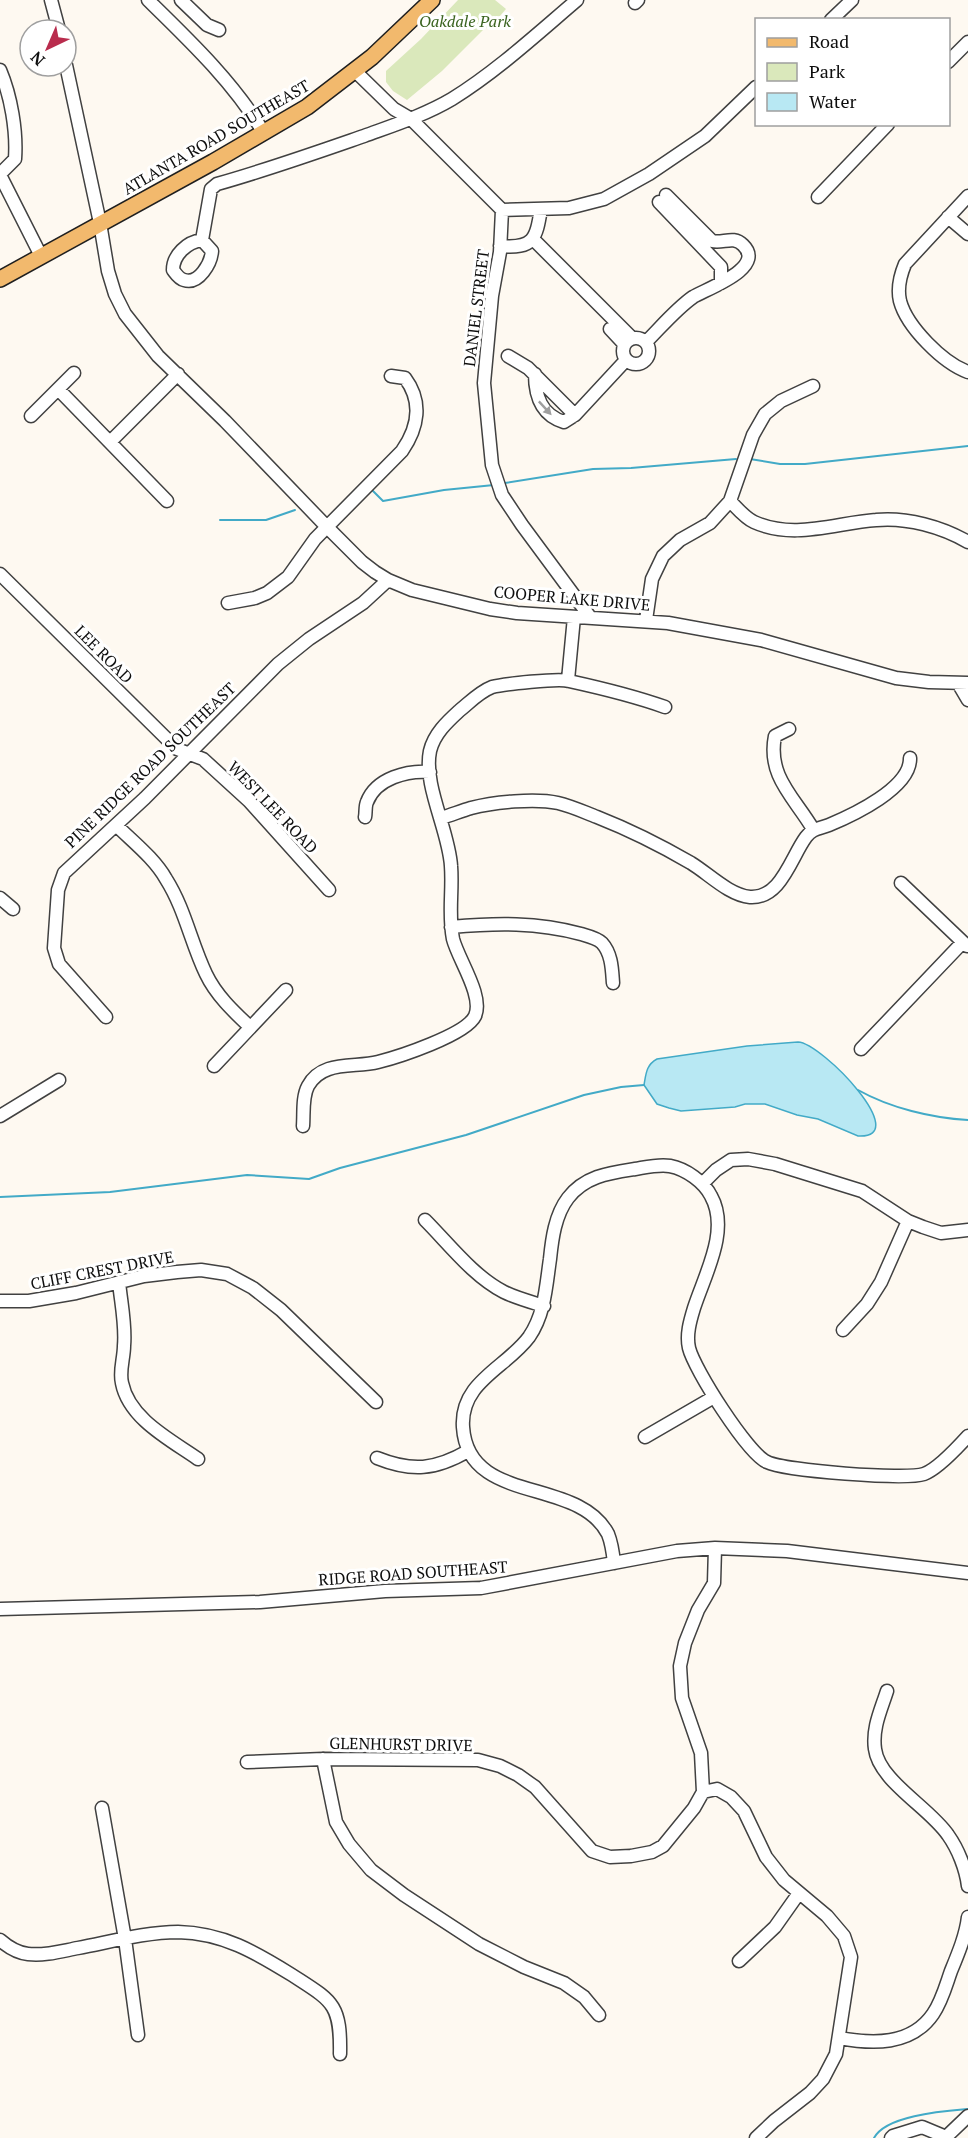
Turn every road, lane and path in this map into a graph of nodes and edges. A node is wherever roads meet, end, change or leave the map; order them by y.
1 (51, 0) edge
2 (148, 0) edge
3 (181, 0) edge
4 (432, 0) edge
5 (577, 0) edge
6 (852, 0) edge
7 (56, 18) edge
8 (833, 18) edge
9 (219, 30) dead end
10 (968, 42) edge
11 (950, 60) edge
12 (0, 70) edge
13 (355, 72) junction
14 (69, 78) edge
15 (755, 88) edge
16 (411, 119) junction
17 (886, 126) edge
18 (264, 133) junction
19 (0, 174) edge
20 (968, 196) edge
21 (818, 197) dead end
22 (541, 209) junction
23 (502, 210) junction
24 (948, 217) junction
25 (100, 223) junction
26 (968, 234) edge
27 (202, 240) dead end
28 (530, 242) junction
29 (500, 246) junction
30 (41, 256) junction
31 (0, 279) edge
32 (721, 283) junction
33 (628, 341) junction
34 (646, 342) junction
35 (508, 356) dead end
36 (626, 360) junction
37 (968, 372) edge
38 (74, 373) dead end
39 (178, 374) junction
40 (391, 376) dead end
41 (813, 386) dead end
42 (57, 389) junction
43 (31, 416) dead end
44 (110, 442) junction
45 (167, 501) dead end
46 (730, 501) junction
47 (327, 527) junction
48 (968, 542) edge
49 (0, 574) edge
50 (388, 580) junction
51 (228, 603) dead end
52 (574, 617) junction
53 (590, 617) junction
54 (646, 620) junction
55 (568, 680) junction
56 (963, 683) edge
57 (968, 700) edge
58 (665, 707) dead end
59 (789, 729) dead end
60 (188, 753) junction
61 (910, 758) dead end
62 (430, 772) junction
63 (365, 817) dead end
64 (441, 818) junction
65 (116, 825) junction
66 (813, 829) junction
67 (901, 883) dead end
68 (329, 890) dead end
69 (0, 898) edge
70 (13, 909) dead end
71 (451, 927) junction
72 (965, 944) edge
73 (613, 983) dead end
74 (286, 990) dead end
75 (106, 1017) dead end
76 (250, 1027) junction
77 (861, 1049) dead end
78 (214, 1066) dead end
79 (59, 1080) dead end
80 (0, 1116) edge
81 (303, 1126) dead end
82 (702, 1184) junction
83 (425, 1220) dead end
84 (908, 1221) junction
85 (968, 1230) edge
86 (118, 1282) junction
87 (0, 1301) edge
88 (544, 1306) junction
89 (843, 1330) dead end
90 (714, 1397) junction
91 (376, 1402) dead end
92 (968, 1436) edge
93 (645, 1437) dead end
94 (468, 1451) junction
95 (377, 1458) dead end
96 (198, 1459) dead end
97 (715, 1548) junction
98 (614, 1563) junction
99 (968, 1573) edge
100 (0, 1609) edge
101 (886, 1691) dead end
102 (323, 1759) junction
103 (247, 1762) dead end
104 (702, 1792) junction
105 (102, 1808) dead end
106 (968, 1886) edge
107 (798, 1893) junction
108 (968, 1917) edge
109 (125, 1939) junction
110 (0, 1940) edge
111 (739, 1961) dead end
112 (599, 2015) dead end
113 (138, 2035) dead end
114 (839, 2038) junction
115 (340, 2054) dead end
116 (968, 2116) edge
117 (945, 2137) edge
118 (756, 2138) edge
119 (891, 2138) edge

1 - 7 street
2 - 18 street
3 - 9 street
4 - 13 main road, ATLANTA ROAD SOUTHEAST
5 - 16 street
6 - 8 street
10 - 11 street
12 - 19 street
13 - 16 street
13 - 18 main road, ATLANTA ROAD SOUTHEAST
14 - 25 street, COOPER LAKE DRIVE
15 - 22 street
16 - 23 street
16 - 27 street
17 - 21 street
18 - 25 main road, ATLANTA ROAD SOUTHEAST
19 - 30 street
20 - 24 street
22 - 23 street
22 - 28 street
23 - 29 street, DANIEL STREET
24 - 26 street
24 - 37 street
25 - 30 main road, ATLANTA ROAD SOUTHEAST
25 - 39 street, COOPER LAKE DRIVE
28 - 29 street
28 - 33 street
29 - 53 street, DANIEL STREET
30 - 31 main road, ATLANTA ROAD SOUTHEAST
32 - 32 street
32 - 34 street
33 - 34 street
33 - 36 street
34 - 36 street
35 - 36 street
38 - 42 street
39 - 44 street
39 - 47 street, COOPER LAKE DRIVE
40 - 47 street
41 - 46 street
42 - 43 street
42 - 44 street
44 - 45 street
46 - 48 street
46 - 54 street
47 - 50 street, COOPER LAKE DRIVE
47 - 51 street
49 - 60 street, LEE ROAD
50 - 52 street, COOPER LAKE DRIVE
50 - 60 street, PINE RIDGE ROAD SOUTHEAST
52 - 53 street, COOPER LAKE DRIVE
52 - 55 street
53 - 54 street, COOPER LAKE DRIVE
54 - 56 street, COOPER LAKE DRIVE
55 - 58 street
55 - 62 street
56 - 57 street
59 - 66 street
60 - 65 street, PINE RIDGE ROAD SOUTHEAST
60 - 68 street, WEST LEE ROAD
61 - 66 street
62 - 63 street
62 - 64 street
64 - 66 street
64 - 71 street
65 - 75 street, PINE RIDGE ROAD SOUTHEAST
65 - 76 street
67 - 72 street
69 - 70 street
71 - 73 street
71 - 81 street
72 - 77 street
74 - 76 street
76 - 78 street
79 - 80 street
82 - 84 street
82 - 88 street
82 - 90 street
83 - 88 street
84 - 85 street
84 - 89 street
86 - 87 street, CLIFF CREST DRIVE
86 - 91 street, CLIFF CREST DRIVE
86 - 96 street
88 - 94 street
90 - 92 street
90 - 93 street
94 - 95 street
94 - 98 street
97 - 98 street, RIDGE ROAD SOUTHEAST
97 - 99 street, RIDGE ROAD SOUTHEAST
97 - 104 street
98 - 100 street, RIDGE ROAD SOUTHEAST
101 - 106 street
102 - 103 street, GLENHURST DRIVE
102 - 104 street, GLENHURST DRIVE
102 - 112 street
104 - 107 street
105 - 109 street
107 - 111 street
107 - 114 street
108 - 114 street
109 - 110 street
109 - 113 street
109 - 115 street
114 - 118 street
116 - 117 street
117 - 119 street

